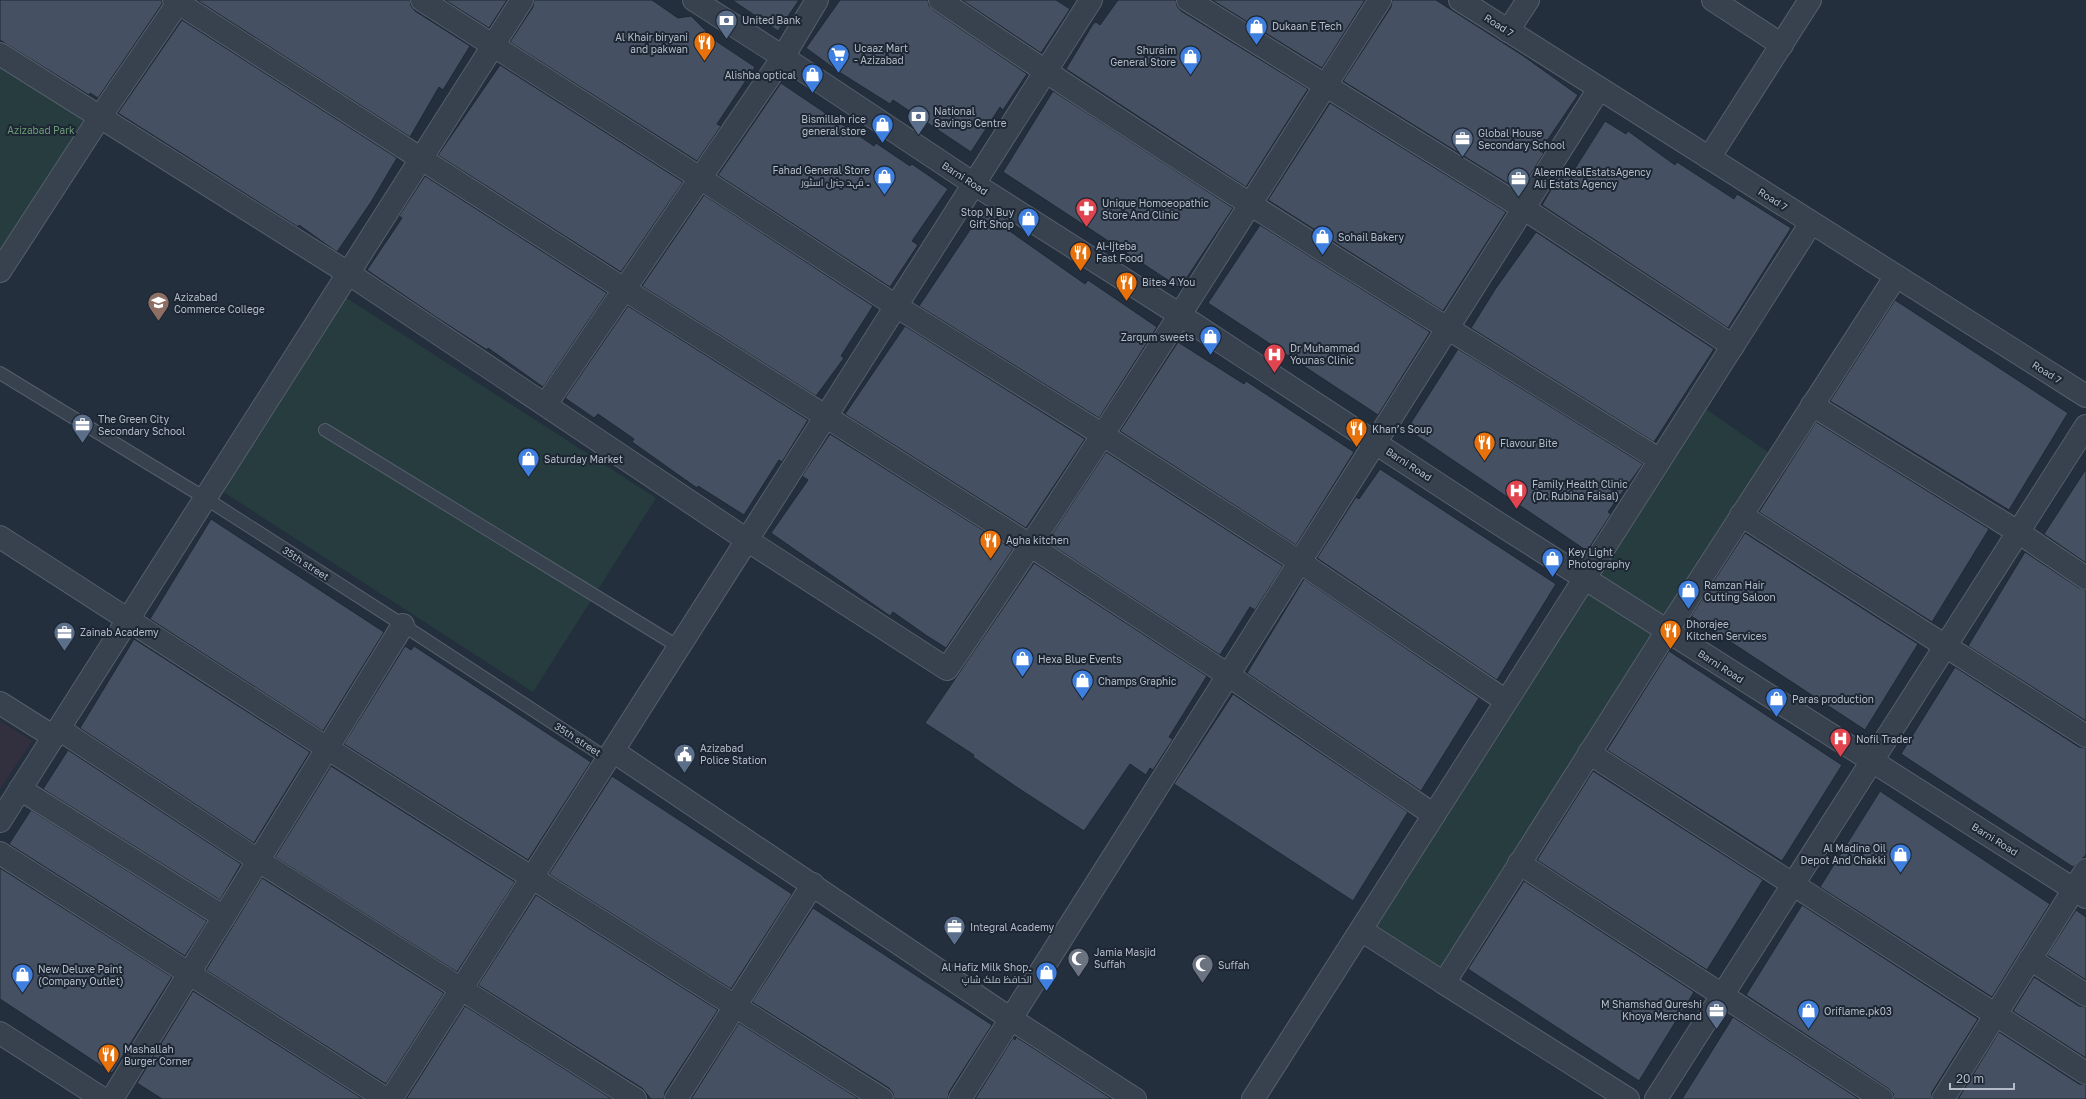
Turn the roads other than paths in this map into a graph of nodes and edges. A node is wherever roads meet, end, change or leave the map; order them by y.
1 (422, 0) edge
2 (522, 0) edge
3 (694, 0) edge
4 (817, 0) edge
5 (940, 0) edge
6 (1091, 0) edge
7 (1188, 0) edge
8 (1380, 0) edge
9 (1460, 0) edge
10 (1528, 0) edge
11 (1714, 0) edge
12 (1810, 0) edge
13 (178, 1) edge
14 (1508, 31) junction
15 (1782, 44) junction
16 (493, 45) junction
17 (0, 54) edge
18 (783, 57) junction
19 (1045, 72) junction
20 (1326, 85) junction
21 (1599, 89) junction
22 (100, 117) junction
23 (422, 158) junction
24 (1709, 158) junction
25 (700, 178) junction
26 (974, 184) junction
27 (1251, 204) junction
28 (1523, 208) junction
29 (1811, 223) junction
30 (0, 271) edge
31 (348, 273) junction
32 (1896, 276) junction
33 (624, 289) junction
34 (896, 306) junction
35 (1180, 315) junction
36 (1447, 328) junction
37 (1733, 346) junction
38 (0, 372) edge
39 (2086, 396) edge
40 (546, 404) junction
41 (1812, 405) junction
42 (826, 416) junction
43 (2086, 426) edge
44 (325, 430) dead end
45 (1103, 435) junction
46 (1376, 442) junction
47 (1660, 460) junction
48 (205, 498) junction
49 (1741, 515) junction
50 (2018, 532) junction
51 (0, 537) edge
52 (747, 540) junction
53 (1031, 546) junction
54 (1300, 562) junction
55 (1585, 578) junction
56 (2086, 578) edge
57 (128, 620) junction
58 (403, 625) junction
59 (1667, 631) junction
60 (1946, 645) junction
61 (679, 647) junction
62 (1228, 675) junction
63 (1506, 701) junction
64 (0, 703) edge
65 (56, 733) junction
66 (2086, 736) edge
67 (327, 748) junction
68 (1589, 753) junction
69 (610, 755) junction
70 (1872, 762) junction
71 (20, 789) junction
72 (1434, 815) junction
73 (0, 821) edge
74 (0, 853) edge
75 (259, 861) junction
76 (1519, 863) junction
77 (2086, 870) edge
78 (532, 877) junction
79 (813, 884) junction
80 (1793, 884) junction
81 (2080, 893) edge
82 (224, 917) junction
83 (1360, 930) junction
84 (2030, 959) junction
85 (189, 974) junction
86 (1444, 983) junction
87 (462, 988) junction
88 (1722, 995) junction
89 (2086, 995) edge
90 (736, 1006) junction
91 (1996, 1014) junction
92 (1011, 1019) junction
93 (0, 1033) edge
94 (2086, 1073) edge
95 (103, 1099) edge
96 (112, 1099) edge
97 (386, 1099) edge
98 (391, 1099) edge
99 (635, 1099) edge
100 (676, 1099) edge
101 (882, 1099) edge
102 (960, 1099) edge
103 (1135, 1099) edge
104 (1253, 1099) edge
105 (1628, 1099) edge
106 (1656, 1099) edge
107 (1882, 1099) edge
108 (1943, 1099) edge

1 - 16 street
2 - 16 street
3 - 18 street, Barni Road
4 - 18 street
5 - 19 street
6 - 19 street
7 - 20 street
8 - 20 street
9 - 14 street, Road 7
10 - 14 street
11 - 15 street
12 - 15 street
13 - 22 street
13 - 23 street
14 - 21 street, Road 7
15 - 24 street
16 - 23 street
16 - 25 street
17 - 22 street
18 - 25 street
18 - 26 street, Barni Road
19 - 26 street
19 - 27 street
20 - 27 street
20 - 28 street
21 - 24 street, Road 7
21 - 28 street
22 - 30 street
22 - 31 street
23 - 31 street
23 - 33 street
24 - 29 street, Road 7
25 - 33 street
25 - 34 street
26 - 34 street
26 - 35 street, Barni Road
27 - 35 street
27 - 36 street
28 - 36 street
28 - 37 street
29 - 32 street, Road 7
29 - 37 street
31 - 40 street
31 - 48 street
32 - 39 street, Road 7
32 - 41 street
33 - 40 street
33 - 42 street
34 - 42 street
34 - 45 street
35 - 45 street
35 - 46 street, Barni Road
36 - 46 street
36 - 47 street
37 - 47 street
38 - 48 lane, 35th street
40 - 52 street
41 - 49 street
41 - 50 street
42 - 52 street
42 - 53 street
43 - 50 street
44 - 61 lane
45 - 53 street
45 - 54 street
46 - 54 street
46 - 55 street, Barni Road
47 - 55 street
48 - 57 street
48 - 58 lane, 35th street
49 - 59 street
49 - 60 street
50 - 56 street
50 - 60 street
51 - 57 street
52 - 53 street
52 - 61 street
53 - 62 street
54 - 62 street
54 - 63 street
55 - 59 street, Barni Road
55 - 63 street
57 - 65 street
57 - 67 street
58 - 67 street
58 - 69 lane, 35th street
59 - 68 street
59 - 70 street, Barni Road
60 - 66 street
60 - 70 street
61 - 69 street
62 - 72 street
62 - 92 street
63 - 72 street
64 - 65 street
65 - 71 street
65 - 75 street
67 - 75 street
67 - 78 street
68 - 76 street
68 - 80 street
69 - 78 street
69 - 79 street
70 - 80 street
70 - 81 street, Barni Road
71 - 73 street
71 - 82 street
72 - 83 street
74 - 85 street
75 - 82 street
75 - 87 street
76 - 86 street
76 - 88 street
77 - 81 street
78 - 87 street
78 - 90 street
79 - 90 street
79 - 92 street
80 - 88 street
80 - 91 street
81 - 84 street
82 - 85 street
83 - 86 street
83 - 104 street
84 - 89 street
84 - 91 street
85 - 96 street
85 - 97 street
86 - 105 street
87 - 98 street
87 - 99 street
88 - 106 street
88 - 107 street
90 - 100 street
90 - 101 street
91 - 94 street
91 - 108 street
92 - 102 street
92 - 103 street
93 - 95 street

